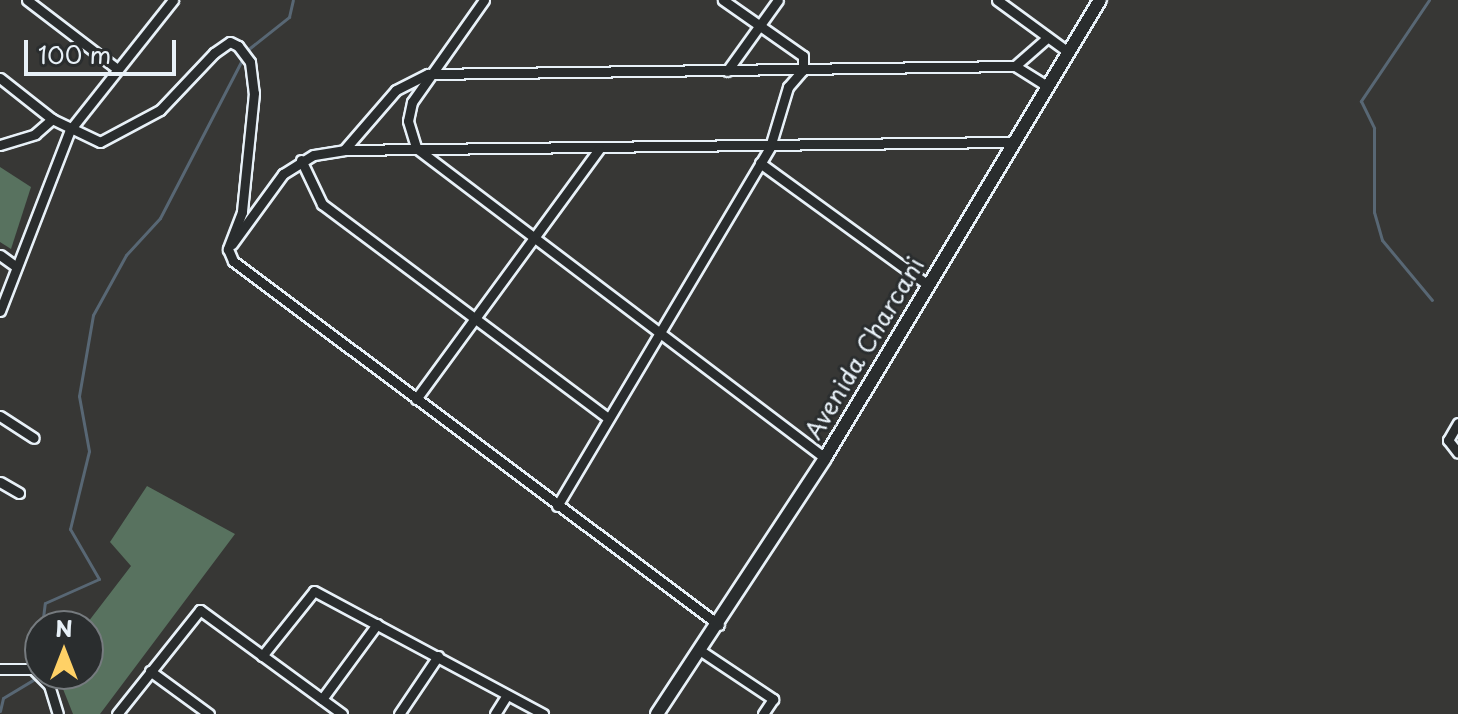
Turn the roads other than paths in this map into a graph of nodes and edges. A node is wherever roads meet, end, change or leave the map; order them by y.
1 (27, 0) edge
2 (158, 0) edge
3 (484, 0) edge
4 (723, 0) edge
5 (778, 0) edge
6 (997, 0) edge
7 (1100, 0) edge
8 (170, 3) edge
9 (758, 26) junction
10 (1047, 38) junction
11 (1068, 52) junction
12 (1015, 66) junction
13 (116, 68) junction
14 (803, 70) junction
15 (727, 71) junction
16 (428, 74) junction
17 (0, 78) edge
18 (1045, 85) junction
19 (52, 119) junction
20 (70, 130) junction
21 (1010, 142) junction
22 (0, 145) edge
23 (770, 147) junction
24 (416, 148) junction
25 (599, 149) junction
26 (344, 150) junction
27 (301, 160) junction
28 (760, 163) junction
29 (534, 238) junction
30 (228, 249) junction
31 (0, 255) edge
32 (15, 266) junction
33 (928, 285) junction
34 (0, 311) edge
35 (475, 319) junction
36 (657, 332) junction
37 (416, 399) junction
38 (0, 416) edge
39 (608, 418) junction
40 (1458, 423) edge
41 (34, 438) dead end
42 (1458, 453) edge
43 (825, 458) junction
44 (0, 482) edge
45 (19, 493) dead end
46 (557, 506) junction
47 (377, 624) junction
48 (719, 625) junction
49 (701, 651) junction
50 (262, 656) junction
51 (438, 656) junction
52 (0, 669) edge
53 (150, 671) junction
54 (507, 695) junction
55 (322, 699) junction
56 (58, 714) edge
57 (117, 714) edge
58 (209, 714) edge
59 (342, 714) edge
60 (399, 714) edge
61 (495, 714) edge
62 (543, 714) edge
63 (657, 714) edge
64 (763, 714) edge

1 - 13 street
2 - 8 street
3 - 16 street
4 - 9 street
5 - 9 street
6 - 10 street
7 - 11 main road, Avenida Charcani
8 - 13 street
9 - 14 street
9 - 15 street
10 - 11 street
10 - 12 street
11 - 18 main road, Avenida Charcani
12 - 14 street
12 - 18 street
13 - 20 street
14 - 15 street
14 - 23 street
15 - 16 street
16 - 24 street
16 - 26 street
17 - 19 street
18 - 21 main road, Avenida Charcani
19 - 20 street
19 - 22 street
20 - 30 street
20 - 32 street
21 - 23 street
21 - 33 main road, Avenida Charcani
23 - 25 street
23 - 28 street
24 - 25 street
24 - 26 street
24 - 29 street
25 - 29 street
26 - 27 street
27 - 30 street
27 - 35 street
28 - 33 street
28 - 36 street
29 - 35 street
29 - 36 street
30 - 37 street
31 - 32 street
32 - 34 street
33 - 43 main road, Avenida Charcani
35 - 37 street
35 - 39 street
36 - 39 street
36 - 43 street
37 - 46 street
38 - 41 street
39 - 46 street
40 - 42 street
43 - 48 main road, Avenida Charcani
44 - 45 street
46 - 48 street
47 - 50 street
47 - 51 street
47 - 55 street
48 - 49 main road, Avenida Charcani
49 - 63 main road, Avenida Charcani
49 - 64 street
50 - 53 street
50 - 55 street
51 - 54 street
51 - 60 street
52 - 56 street
53 - 57 street
53 - 58 street
54 - 61 street
54 - 62 street
55 - 59 street

